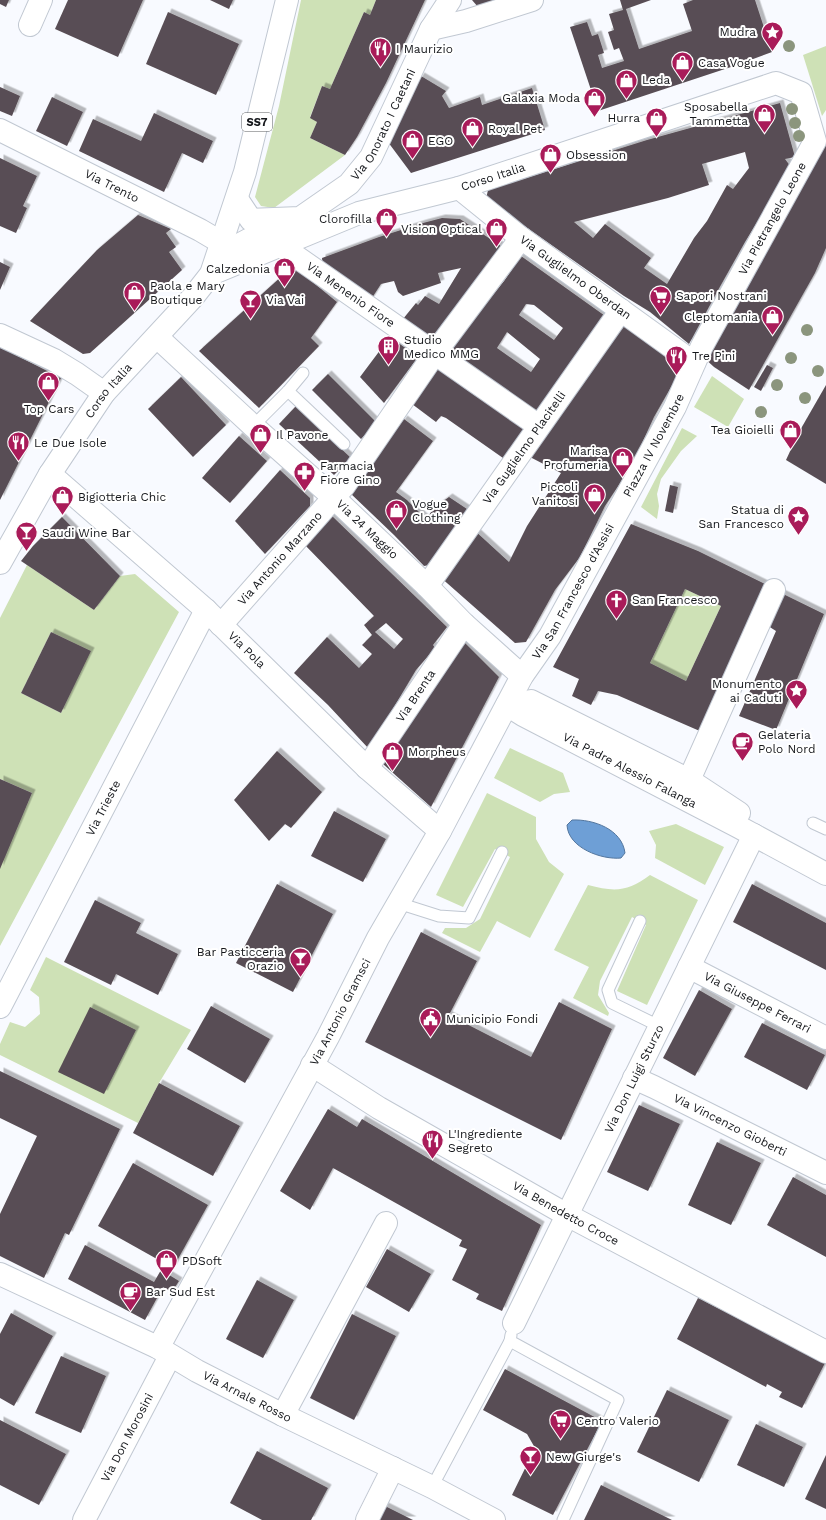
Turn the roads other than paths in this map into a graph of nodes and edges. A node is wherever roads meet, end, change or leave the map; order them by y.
1 (41, 0) edge
2 (287, 0) edge
3 (450, 0) edge
4 (532, 0) edge
5 (30, 25) dead end
6 (431, 29) junction
7 (776, 83) joint
8 (0, 130) edge
9 (349, 184) junction
10 (459, 188) junction
11 (237, 199) junction
12 (359, 213) junction
13 (300, 218) junction
14 (521, 238) junction
15 (282, 246) junction
16 (217, 258) junction
17 (621, 310) junction
18 (0, 335) edge
19 (157, 338) junction
20 (436, 353) junction
21 (694, 363) junction
22 (303, 373) dead end
23 (288, 391) junction
24 (104, 393) junction
25 (253, 426) junction
26 (537, 427) junction
27 (344, 444) dead end
28 (50, 474) junction
29 (333, 497) junction
30 (622, 504) joint
31 (0, 563) edge
32 (427, 586) junction
33 (774, 590) dead end
34 (213, 618) junction
35 (464, 624) junction
36 (522, 676) junction
37 (531, 701) dead end
38 (506, 705) junction
39 (367, 768) junction
40 (689, 780) junction
41 (739, 813) dead end
42 (813, 823) dead end
43 (826, 829) edge
44 (440, 831) junction
45 (754, 836) junction
46 (502, 852) dead end
47 (826, 874) edge
48 (398, 903) junction
49 (640, 921) dead end
50 (689, 967) junction
51 (0, 1007) edge
52 (659, 1026) junction
53 (826, 1038) edge
54 (312, 1065) junction
55 (634, 1078) junction
56 (826, 1173) edge
57 (567, 1215) junction
58 (386, 1223) dead end
59 (0, 1274) edge
60 (512, 1332) junction
61 (164, 1352) junction
62 (826, 1352) edge
63 (283, 1415) junction
64 (393, 1468) junction
65 (432, 1487) junction
66 (84, 1520) edge
67 (367, 1520) edge
68 (494, 1520) edge
69 (564, 1520) edge

1 - 5 street
2 - 11 street, SS7
3 - 6 street, Via Onorato I Caetani
4 - 6 street
6 - 9 street, Via Onorato I Caetani
7 - 10 street, Corso Italia
7 - 21 street, Via Pietrangelo Leone
8 - 16 street, Via Trento
9 - 12 street, Via Onorato I Caetani
9 - 13 street, Via Onorato I Caetani
10 - 12 street, Corso Italia
10 - 14 street, Via Guglielmo Oberdan
11 - 13 street
11 - 16 street, SS7
12 - 15 street, Corso Italia
13 - 16 street, Via Onorato I Caetani
14 - 17 street, Via Guglielmo Oberdan
14 - 20 street, Via Antonio Marzano
15 - 16 street, Corso Italia
15 - 20 street, Via Menenio Fiore
16 - 19 street, Corso Italia / SS7
17 - 21 street, Via Guglielmo Oberdan
17 - 26 street, Via Guglielmo Placitelli
18 - 24 street
19 - 24 street, Corso Italia / SS7
19 - 25 street, Via 24 Maggio
20 - 26 street, Via Menenio Fiore
20 - 29 street, Via Antonio Marzano
21 - 30 street, Piazza IV Novembre
22 - 23 lane
23 - 25 lane
23 - 27 lane
24 - 28 street, Corso Italia / SS7
25 - 29 street, Via 24 Maggio
26 - 32 street, Via Guglielmo Placitelli
28 - 31 street, Corso Italia / SS7
28 - 34 street, Via Pola
29 - 32 street, Via 24 Maggio
29 - 34 street, Via Antonio Marzano
30 - 36 street, Via San Francesco d'Assisi
32 - 35 street, Via 24 Maggio
33 - 40 street
34 - 39 street, Via Pola
34 - 51 street, Via Trieste
35 - 36 street, Via 24 Maggio
35 - 39 street, Via Brenta
36 - 38 street, Via Antonio Gramsci
37 - 40 street
38 - 44 street, Via Antonio Gramsci
38 - 45 street, Via Padre Alessio Falanga
39 - 44 street, Via Pola
40 - 41 street
42 - 43 lane
44 - 48 street, Via Antonio Gramsci
45 - 47 street, Via Padre Alessio Falanga
45 - 50 street, Via Don Luigi Sturzo
46 - 48 lane
48 - 54 street, Via Antonio Gramsci
49 - 52 lane
50 - 52 street, Via Don Luigi Sturzo
50 - 53 street, Via Giuseppe Ferrari
52 - 55 street, Via Don Luigi Sturzo
54 - 57 street, Via Benedetto Croce
54 - 61 street, Via Antonio Gramsci
55 - 56 street, Via Vincenzo Gioberti
55 - 57 street, Via Don Luigi Sturzo
57 - 60 street, Via Don Luigi Sturzo
57 - 62 street, Via Benedetto Croce
58 - 63 street
59 - 61 street, Via Arnale Rosso
60 - 65 lane
60 - 69 lane
61 - 63 street, Via Arnale Rosso
61 - 66 street, Via Don Morosini
63 - 64 street, Via Arnale Rosso
64 - 65 street, Via Arnale Rosso
64 - 67 street
65 - 68 street, Via Arnale Rosso

